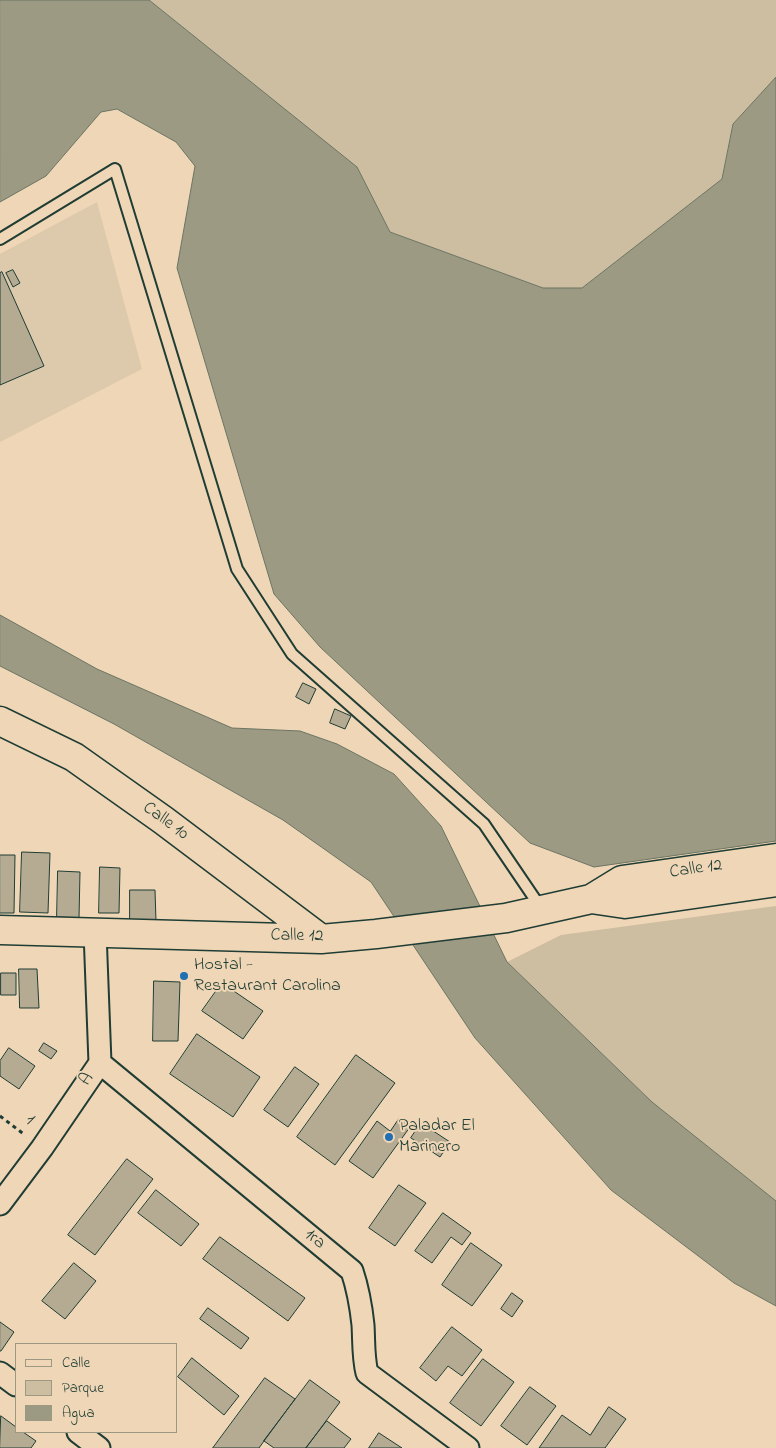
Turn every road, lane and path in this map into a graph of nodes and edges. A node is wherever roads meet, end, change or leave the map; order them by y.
1 (0, 239) edge
2 (0, 721) edge
3 (776, 858) edge
4 (776, 882) edge
5 (591, 899) junction
6 (543, 911) junction
7 (0, 930) edge
8 (95, 932) junction
9 (321, 939) junction
10 (100, 1063) junction
11 (0, 1116) edge
12 (42, 1148) junction
13 (0, 1204) edge
14 (0, 1373) edge
15 (15, 1384) edge
16 (79, 1433) edge
17 (465, 1447) edge
18 (100, 1448) edge

1 - 6 lane
2 - 9 main road, Calle 10
3 - 5 main road, Calle 12
4 - 5 main road, Calle 12
5 - 6 main road, Calle 12
6 - 9 main road, Calle 12
7 - 8 main road, Calle 12
8 - 9 main road, Calle 12
8 - 10 street, A
10 - 12 street, A
10 - 17 street, 1ra
11 - 12 path, 1
12 - 13 street, A
14 - 15 street
16 - 18 street

